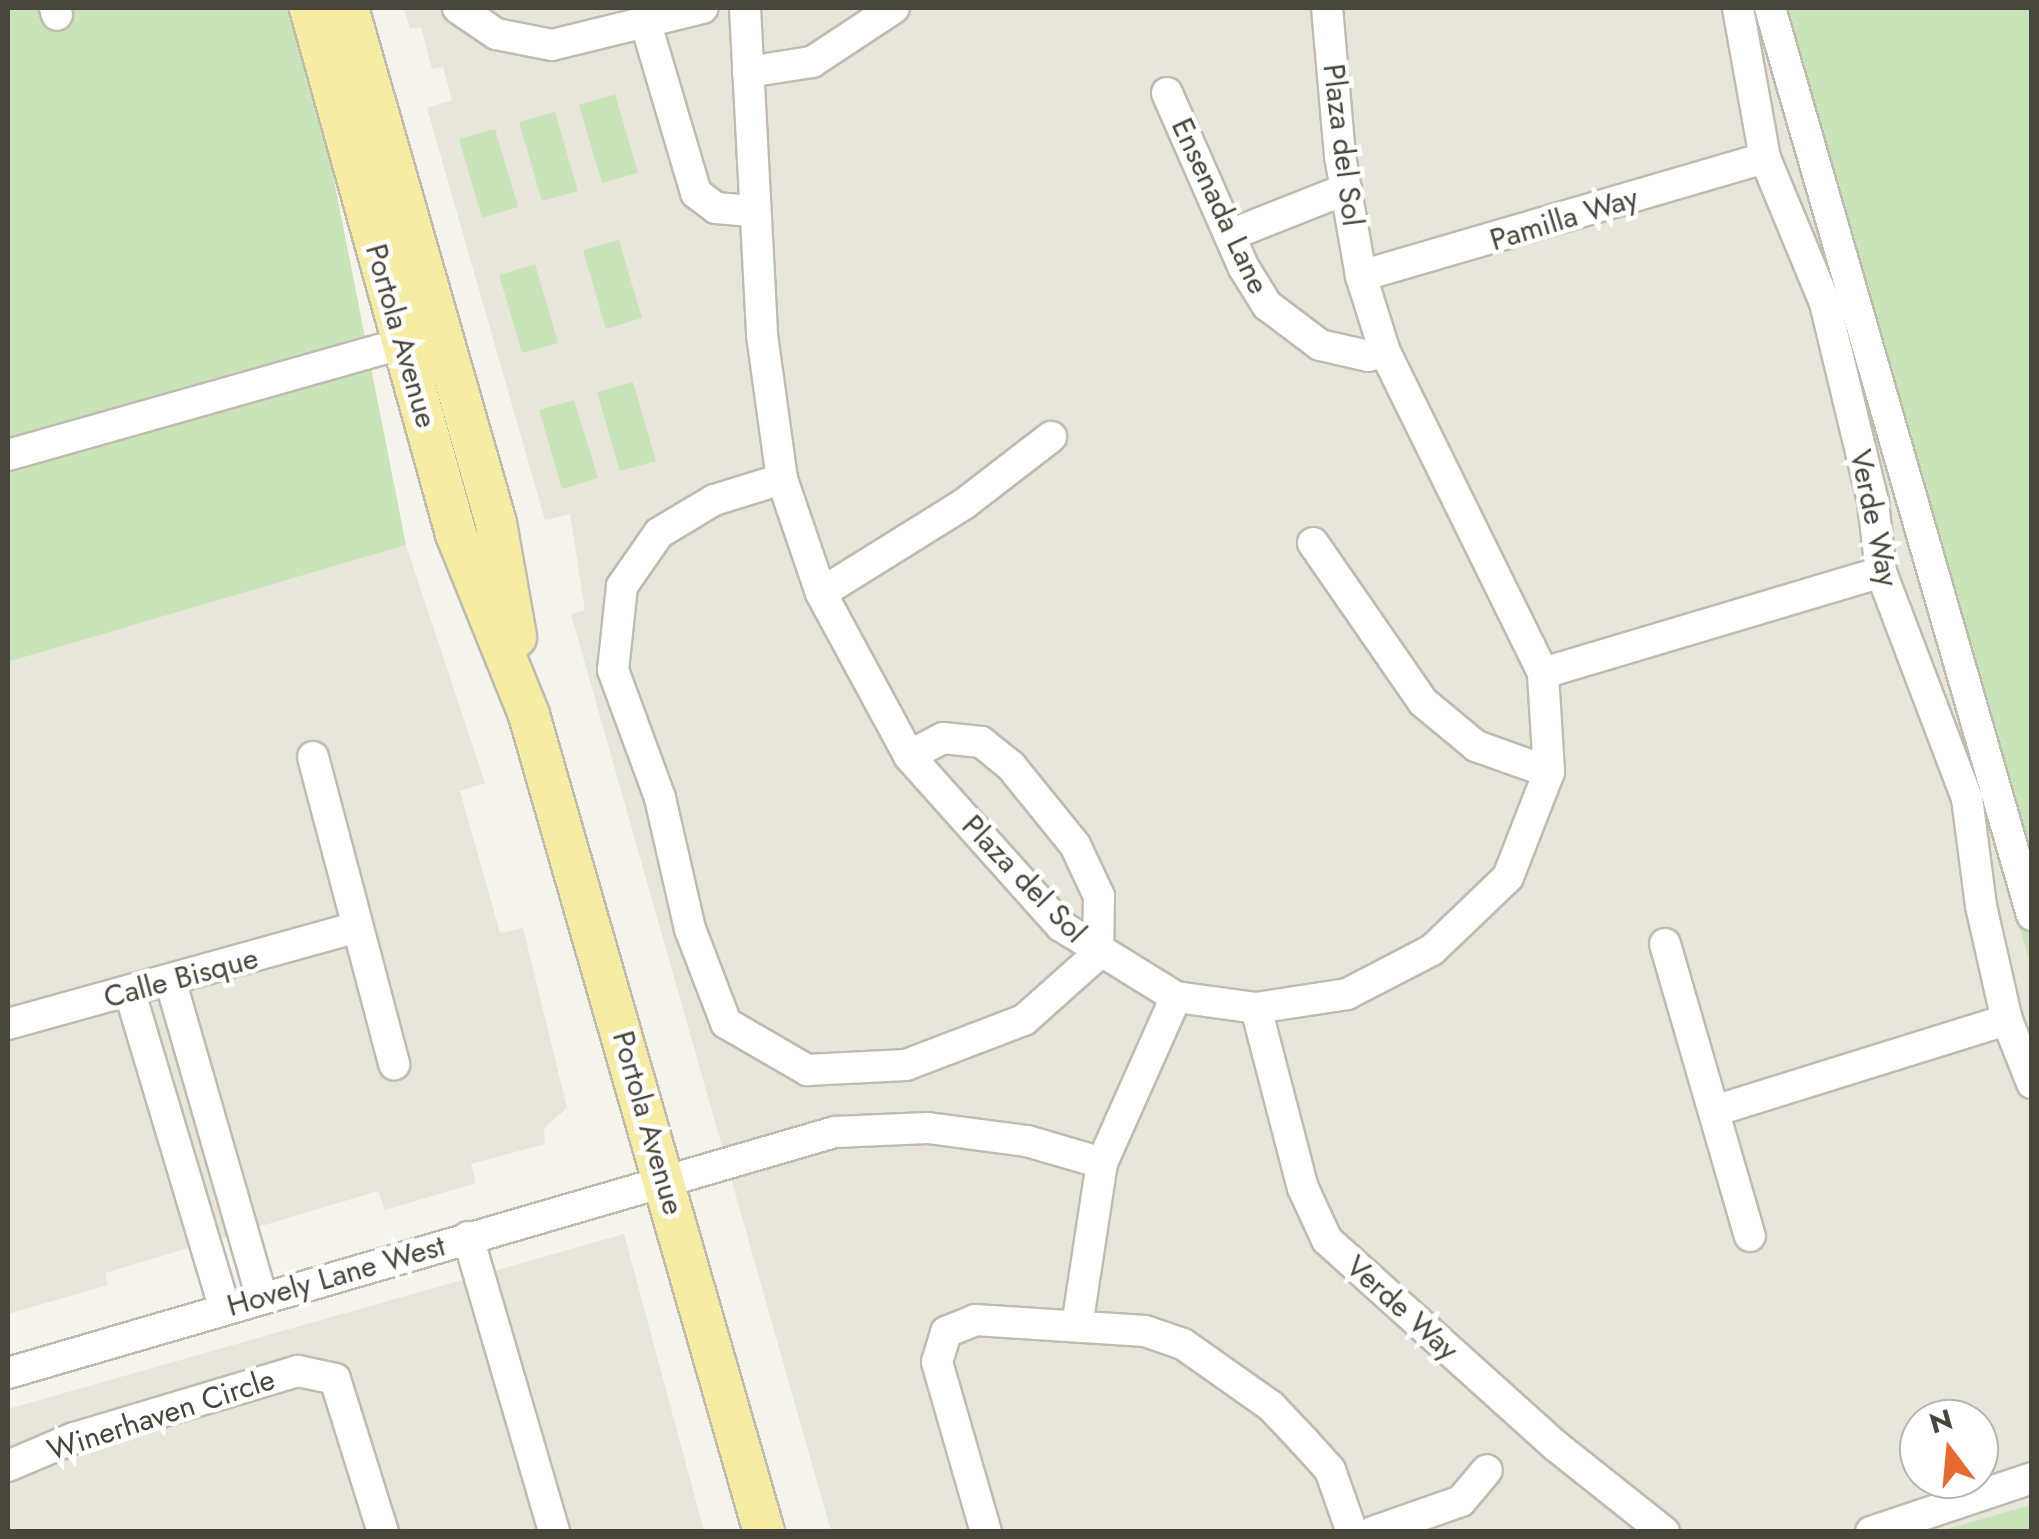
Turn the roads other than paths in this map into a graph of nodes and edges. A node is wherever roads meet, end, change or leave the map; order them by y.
1 (310, 8) edge
2 (330, 8) edge
3 (348, 8) edge
4 (458, 8) edge
5 (702, 8) edge
6 (745, 8) edge
7 (891, 8) edge
8 (1327, 8) edge
9 (1738, 8) edge
10 (1770, 8) edge
11 (646, 24) junction
12 (748, 72) junction
13 (1167, 93) dead end
14 (386, 142) junction
15 (1765, 158) junction
16 (1346, 189) junction
17 (751, 211) junction
18 (1230, 235) junction
19 (1361, 276) junction
20 (403, 343) junction
21 (1385, 352) junction
22 (1051, 437) dead end
23 (8, 455) edge
24 (782, 479) junction
25 (1313, 544) dead end
26 (1881, 572) junction
27 (821, 593) junction
28 (1543, 673) junction
29 (530, 715) junction
30 (908, 756) junction
31 (313, 757) dead end
32 (1548, 772) junction
33 (2032, 916) edge
34 (353, 928) junction
35 (1665, 944) dead end
36 (1098, 954) junction
37 (171, 983) junction
38 (130, 994) junction
39 (1176, 997) junction
40 (1256, 1008) junction
41 (2006, 1020) junction
42 (8, 1024) edge
43 (394, 1064) dead end
44 (2032, 1083) edge
45 (202, 1089) junction
46 (162, 1102) junction
47 (1714, 1112) junction
48 (1102, 1163) junction
49 (664, 1180) junction
50 (1750, 1236) dead end
51 (468, 1238) junction
52 (262, 1298) junction
53 (225, 1309) junction
54 (1077, 1326) junction
55 (8, 1373) edge
56 (8, 1466) edge
57 (1487, 1470) dead end
58 (2032, 1478) edge
59 (384, 1532) edge
60 (554, 1532) edge
61 (764, 1532) edge
62 (986, 1532) edge
63 (1352, 1532) edge
64 (1374, 1532) edge
65 (1664, 1532) edge
66 (1871, 1532) edge

1 - 20 main road, Portola Avenue
2 - 14 main road
3 - 14 main road, Portola Avenue
4 - 11 street
5 - 11 street
6 - 12 street, Plaza del Sol
7 - 12 street
8 - 16 street, Plaza del Sol
9 - 15 street, Verde Way
10 - 33 street
11 - 17 street
12 - 17 street, Plaza del Sol
13 - 18 street, Ensenada Lane
14 - 29 main road, Portola Avenue
15 - 19 street, Pamilla Way
15 - 26 street, Verde Way
16 - 18 street
16 - 19 street, Plaza del Sol
17 - 24 street, Plaza del Sol
18 - 21 street, Ensenada Lane
19 - 21 street, Plaza del Sol
20 - 23 street
20 - 29 main road, Portola Avenue
21 - 28 street, Plaza del Sol
22 - 27 street
24 - 27 street, Plaza del Sol
24 - 36 street
25 - 32 street
26 - 28 street
26 - 41 street, Verde Way
27 - 30 street, Plaza del Sol
28 - 32 street, Plaza del Sol
29 - 49 main road, Portola Avenue
30 - 36 street, Plaza del Sol
30 - 36 street
31 - 34 street
32 - 40 street, Plaza del Sol
34 - 37 street, Calle Bisque
34 - 43 street
35 - 47 street
36 - 39 street, Plaza del Sol
37 - 38 street, Calle Bisque
37 - 45 street
38 - 42 street, Calle Bisque
38 - 46 street
39 - 40 street, Plaza del Sol
39 - 48 street
40 - 65 street, Verde Way
41 - 44 street, Verde Way
41 - 47 street
45 - 46 street
45 - 52 street
46 - 53 street
47 - 50 street
48 - 49 street, Hovely Lane West
48 - 54 street
49 - 51 street, Hovely Lane West
49 - 61 main road, Portola Avenue
51 - 52 street, Hovely Lane West
51 - 60 street
52 - 53 street, Hovely Lane West
53 - 55 street, Hovely Lane West
54 - 62 street
54 - 63 street
56 - 59 street, Winerhaven Circle
57 - 64 street
58 - 66 street

